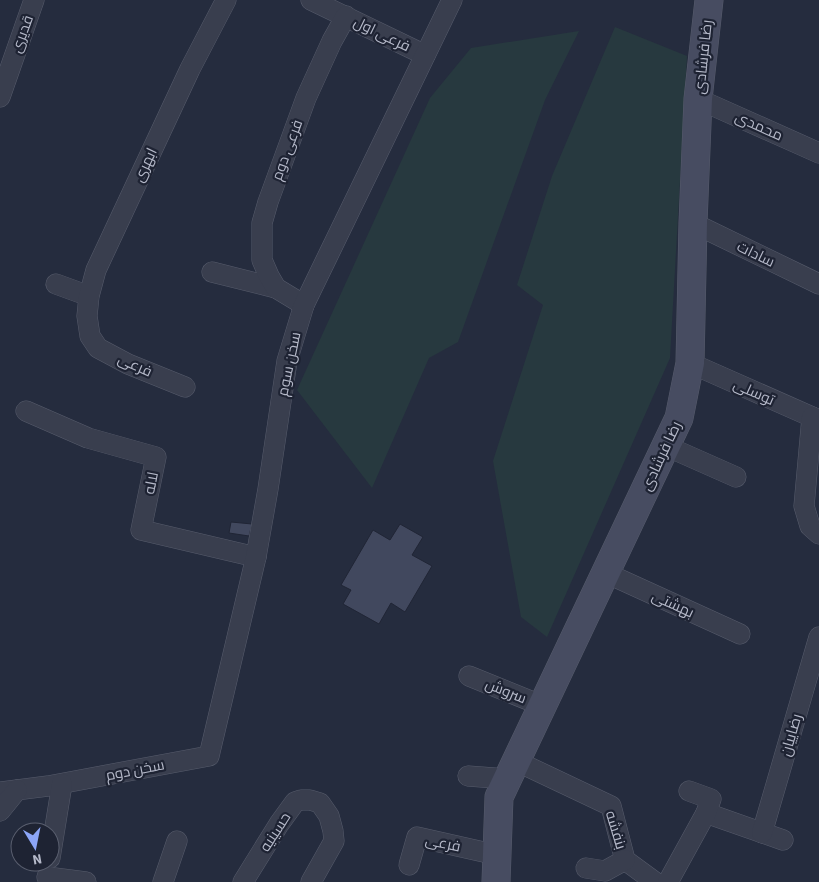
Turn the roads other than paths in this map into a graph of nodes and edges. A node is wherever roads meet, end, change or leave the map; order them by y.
1 (34, 0) edge
2 (226, 0) edge
3 (312, 0) edge
4 (452, 0) edge
5 (710, 0) edge
6 (346, 16) junction
7 (425, 55) junction
8 (0, 97) edge
9 (698, 100) junction
10 (819, 153) edge
11 (693, 223) junction
12 (212, 272) dead end
13 (56, 284) dead end
14 (819, 284) edge
15 (276, 288) junction
16 (89, 296) junction
17 (304, 305) junction
18 (90, 336) joint
19 (690, 363) junction
20 (185, 388) dead end
21 (26, 412) dead end
22 (816, 418) edge
23 (666, 446) junction
24 (736, 477) dead end
25 (819, 534) edge
26 (256, 557) junction
27 (606, 573) junction
28 (740, 634) dead end
29 (819, 637) edge
30 (468, 676) dead end
31 (543, 706) junction
32 (209, 756) joint
33 (512, 770) junction
34 (468, 776) dead end
35 (62, 784) junction
36 (9, 791) edge
37 (689, 791) dead end
38 (0, 811) edge
39 (706, 813) junction
40 (56, 822) edge
41 (762, 833) junction
42 (783, 840) dead end
43 (177, 841) dead end
44 (497, 854) junction
45 (625, 860) junction
46 (409, 865) dead end
47 (586, 868) dead end
48 (54, 872) edge
49 (86, 882) edge
50 (163, 882) edge
51 (244, 882) edge
52 (311, 882) edge
53 (496, 882) edge
54 (655, 882) edge
55 (668, 882) edge

1 - 8 street, قدیری
2 - 16 street, ابهری
3 - 6 street, فرعی اول
4 - 7 street, سخن سوم
5 - 9 main road, رضا فرشادی
6 - 7 street, فرعی اول
6 - 15 street, فرعی دوم
7 - 17 street, سخن سوم
9 - 10 street, محمدی
9 - 11 main road, رضا فرشادی
11 - 14 street, سادات
11 - 19 main road, رضا فرشادی
12 - 15 street
13 - 16 street
15 - 17 street
16 - 18 street, ابهری
17 - 26 street, سخن سوم
18 - 20 street, فرعی
19 - 22 street, توسلی
19 - 23 main road, رضا فرشادی
21 - 26 street, لاله
22 - 25 street
23 - 24 street
23 - 27 main road, رضا فرشادی
26 - 32 street, سخن سوم
27 - 28 street, بهشتی
27 - 31 main road, رضا فرشادی
29 - 41 street, رضاییان
30 - 31 street, سروش
31 - 33 main road, رضا فرشادی
32 - 35 street, سخن دوم
33 - 34 street
33 - 44 main road, رضا فرشادی
33 - 45 street, بنفشه
35 - 36 street, سخن دوم
35 - 40 street
36 - 38 street
37 - 39 street
39 - 41 street
39 - 55 street
41 - 42 street
43 - 50 street
44 - 46 street, فرعی
44 - 53 main road, رضا فرشادی
45 - 47 street
45 - 54 street, بنفشه
48 - 49 street
51 - 52 street, حسینیه

